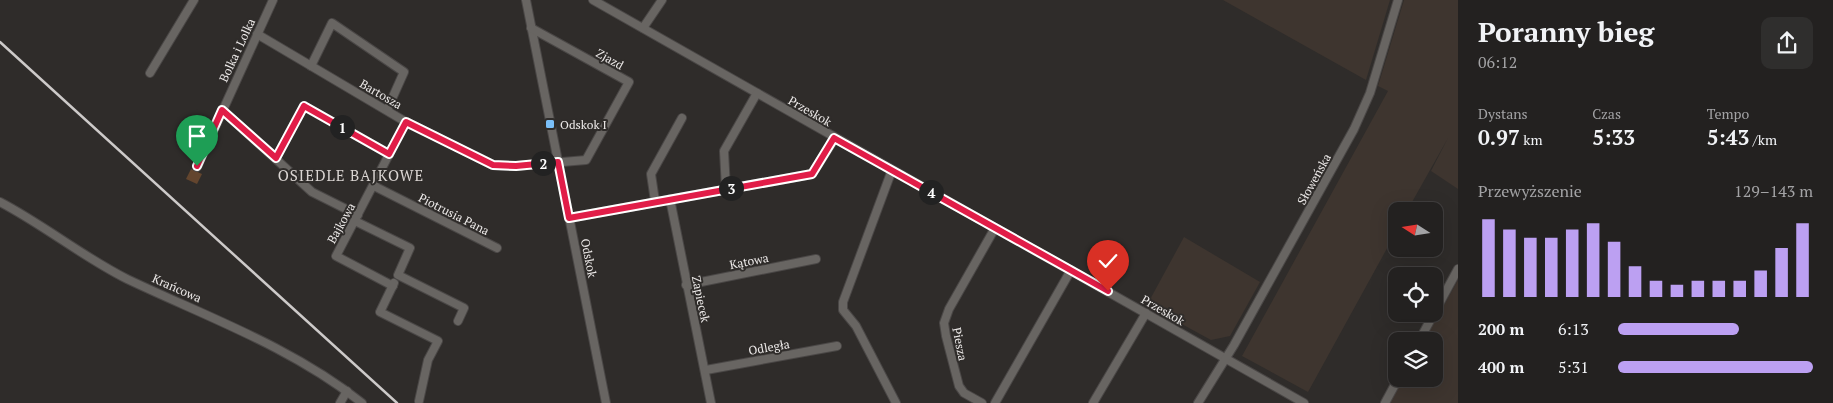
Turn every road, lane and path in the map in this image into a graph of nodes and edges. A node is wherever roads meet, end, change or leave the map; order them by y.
1 (194, 0) edge
2 (273, 0) edge
3 (526, 0) edge
4 (593, 0) edge
5 (662, 0) edge
6 (1398, 0) edge
7 (531, 28) junction
8 (643, 28) junction
9 (257, 34) junction
10 (311, 66) junction
11 (150, 73) dead end
12 (757, 93) junction
13 (222, 110) junction
14 (387, 110) junction
15 (682, 118) dead end
16 (406, 122) junction
17 (834, 138) junction
18 (389, 154) junction
19 (276, 158) junction
20 (558, 162) junction
21 (197, 166) dead end
22 (892, 170) junction
23 (374, 186) junction
24 (726, 189) junction
25 (670, 199) junction
26 (655, 201) junction
27 (0, 202) edge
28 (357, 218) junction
29 (569, 218) junction
30 (995, 228) junction
31 (497, 248) dead end
32 (816, 259) dead end
33 (1458, 269) edge
34 (1071, 270) junction
35 (398, 275) junction
36 (686, 285) junction
37 (393, 286) junction
38 (1146, 313) junction
39 (458, 322) dead end
40 (1424, 332) edge
41 (837, 346) dead end
42 (1226, 359) junction
43 (706, 370) junction
44 (1394, 387) edge
45 (347, 391) junction
46 (419, 402) dead end
47 (340, 403) edge
48 (362, 403) edge
49 (606, 403) edge
50 (711, 403) edge
51 (896, 403) edge
52 (982, 403) edge
53 (995, 403) edge
54 (1093, 403) edge
55 (1198, 403) edge
56 (1304, 403) edge
57 (1385, 403) edge

1 - 11 street
2 - 9 street, Bolka i Lolka
3 - 7 street, Odskok
4 - 8 street, Przeskok
5 - 8 street
6 - 42 street, Słoweńska
7 - 20 street, Odskok
7 - 20 street, Zjazd
8 - 12 street, Przeskok
9 - 10 street, Bartosza
9 - 13 street, Bolka i Lolka
10 - 14 street, Bartosza
10 - 14 street
12 - 17 street, Przeskok
12 - 24 street
13 - 19 street
13 - 21 street, Bolka i Lolka
14 - 16 street, Bartosza
15 - 26 street
16 - 18 street, Bajkowa
16 - 20 street, Bartosza
17 - 22 street, Przeskok
17 - 24 street
18 - 19 street
18 - 23 street, Bajkowa
19 - 28 street
20 - 29 street, Odskok
22 - 30 street, Przeskok
22 - 51 street
23 - 28 street, Bajkowa
23 - 31 street, Piotrusia Pana
24 - 25 street
25 - 26 street
25 - 36 street, Zapiecek
26 - 29 street
27 - 45 street, Krańcowa
28 - 35 street
28 - 37 street, Bajkowa
29 - 49 street, Odskok
30 - 34 street, Przeskok
30 - 52 street, Piesza
32 - 36 street, Kątowa
33 - 40 street
34 - 38 street, Przeskok
34 - 53 street
35 - 37 street
35 - 39 street
36 - 43 street, Zapiecek
37 - 46 street
38 - 42 street, Przeskok
38 - 54 street
41 - 43 street, Odległa
42 - 55 street, Słoweńska
42 - 56 street, Przeskok
43 - 50 street, Zapiecek
44 - 57 street
45 - 47 street
45 - 48 street, Krańcowa

